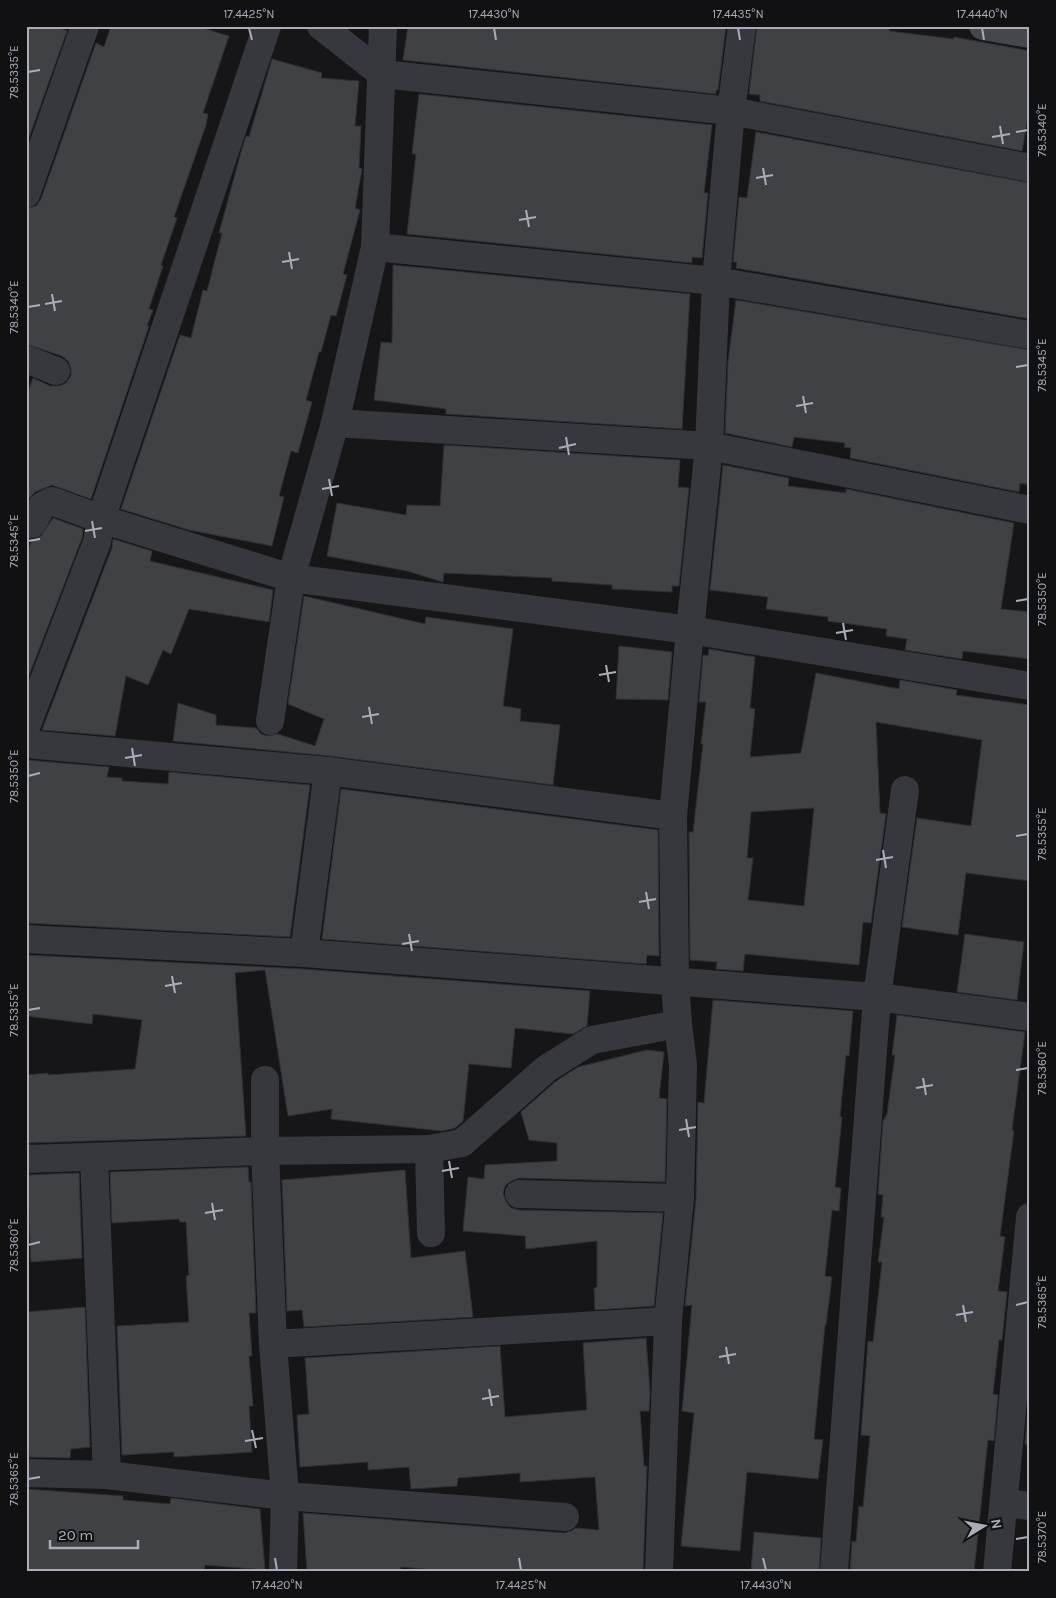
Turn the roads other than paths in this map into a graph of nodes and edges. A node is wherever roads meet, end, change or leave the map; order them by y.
1 (85, 26) edge
2 (267, 26) edge
3 (321, 26) edge
4 (383, 26) edge
5 (742, 26) edge
6 (983, 26) edge
7 (1030, 34) edge
8 (382, 74) junction
9 (731, 112) junction
10 (1030, 168) edge
11 (26, 194) edge
12 (375, 247) junction
13 (716, 281) junction
14 (1030, 335) edge
15 (26, 359) edge
16 (56, 371) dead end
17 (335, 423) junction
18 (709, 446) junction
19 (1030, 510) edge
20 (101, 519) junction
21 (26, 525) edge
22 (291, 578) junction
23 (690, 630) junction
24 (1030, 686) edge
25 (270, 721) dead end
26 (26, 727) edge
27 (26, 744) edge
28 (328, 771) junction
29 (905, 790) dead end
30 (673, 816) junction
31 (26, 938) edge
32 (304, 953) junction
33 (675, 982) junction
34 (877, 997) junction
35 (1030, 1017) edge
36 (678, 1024) junction
37 (265, 1080) dead end
38 (429, 1149) junction
39 (265, 1151) junction
40 (94, 1157) junction
41 (26, 1159) edge
42 (520, 1194) dead end
43 (680, 1198) junction
44 (1030, 1217) edge
45 (431, 1233) dead end
46 (668, 1322) junction
47 (1025, 1323) edge
48 (273, 1344) junction
49 (26, 1473) edge
50 (108, 1475) junction
51 (284, 1496) junction
52 (1017, 1504) edge
53 (565, 1517) dead end
54 (283, 1572) edge
55 (659, 1572) edge
56 (834, 1572) edge
57 (997, 1572) edge

1 - 11 street
2 - 20 street
3 - 8 street
4 - 8 street
5 - 9 street
6 - 7 main road
8 - 9 street
8 - 12 street
9 - 10 street
9 - 13 street
12 - 13 street
12 - 17 street
13 - 14 street
13 - 18 street
15 - 16 street
17 - 18 street
17 - 22 street
18 - 19 street
18 - 23 street
20 - 21 street
20 - 22 street
20 - 26 street
22 - 23 street
22 - 25 street
23 - 24 street
23 - 30 street
27 - 28 street
28 - 30 street
28 - 32 street
29 - 34 street
30 - 33 street
31 - 32 street
32 - 33 street
33 - 34 street
33 - 36 street
34 - 35 street
34 - 56 street
36 - 38 street
36 - 43 street
37 - 39 street
38 - 39 street
38 - 45 street
39 - 40 street
39 - 48 street
40 - 41 street
40 - 50 street
42 - 43 street
43 - 46 street
44 - 47 street
46 - 48 street
46 - 55 street
47 - 52 street
48 - 51 street
49 - 50 street
50 - 51 street
51 - 53 street
51 - 54 street
52 - 57 street

